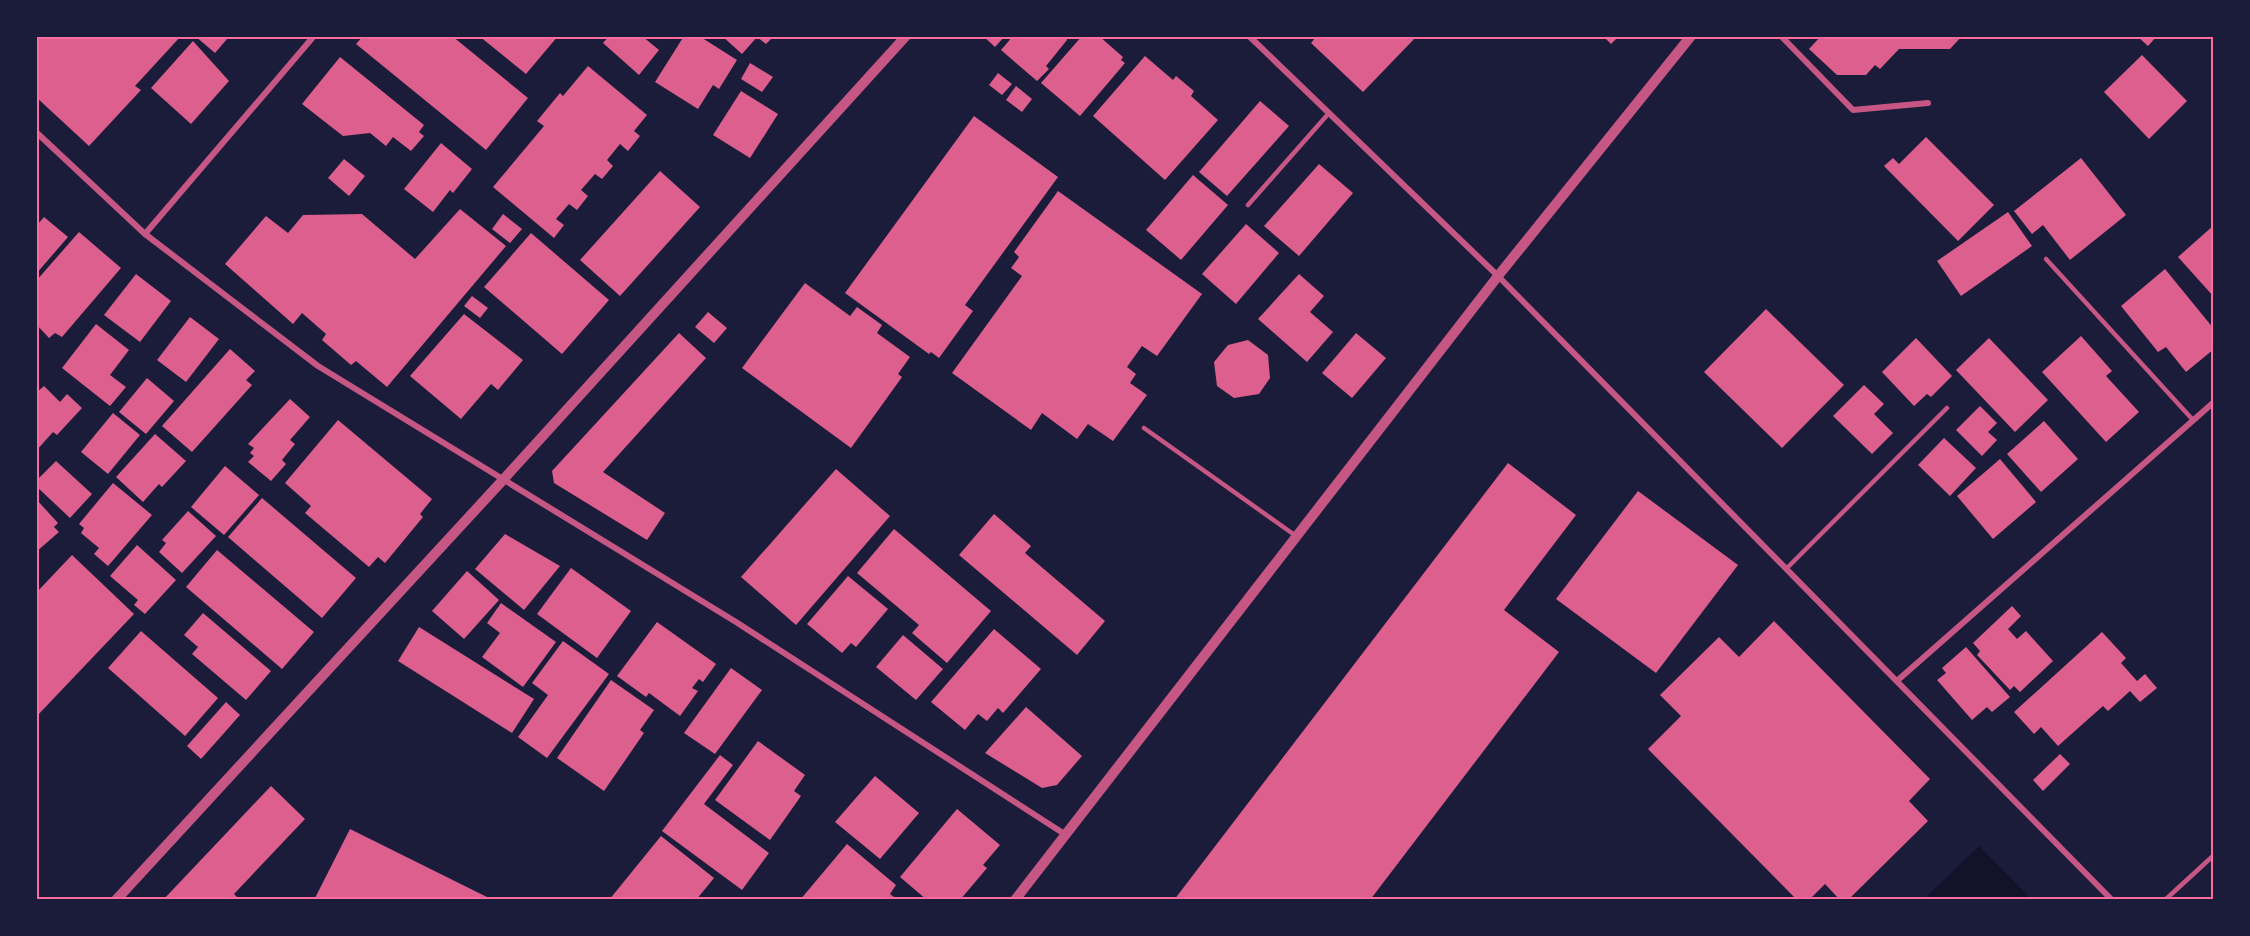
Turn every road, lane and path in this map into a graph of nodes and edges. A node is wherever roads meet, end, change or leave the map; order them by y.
1 (314, 36) edge
2 (906, 36) edge
3 (1249, 36) edge
4 (1691, 36) edge
5 (1780, 36) edge
6 (1928, 103) dead end
7 (1329, 113) junction
8 (36, 132) edge
9 (1248, 205) dead end
10 (145, 234) junction
11 (2046, 259) dead end
12 (1498, 276) junction
13 (2214, 402) edge
14 (1947, 408) dead end
15 (2193, 420) junction
16 (1144, 428) dead end
17 (502, 481) junction
18 (1296, 536) junction
19 (1787, 568) junction
20 (1898, 680) junction
21 (1066, 835) junction
22 (2214, 855) edge
23 (116, 900) edge
24 (1015, 900) edge
25 (2112, 900) edge
26 (2165, 900) edge

1 - 10 street
2 - 17 street
3 - 7 street
4 - 12 street
5 - 6 street
7 - 9 lane
7 - 12 street
8 - 10 street
10 - 17 street
11 - 15 lane
12 - 18 street
12 - 19 street
13 - 15 street
14 - 19 lane
15 - 20 street
16 - 18 lane
17 - 21 street
17 - 23 street
18 - 21 street
19 - 20 street
20 - 25 street
21 - 24 street
22 - 26 lane

